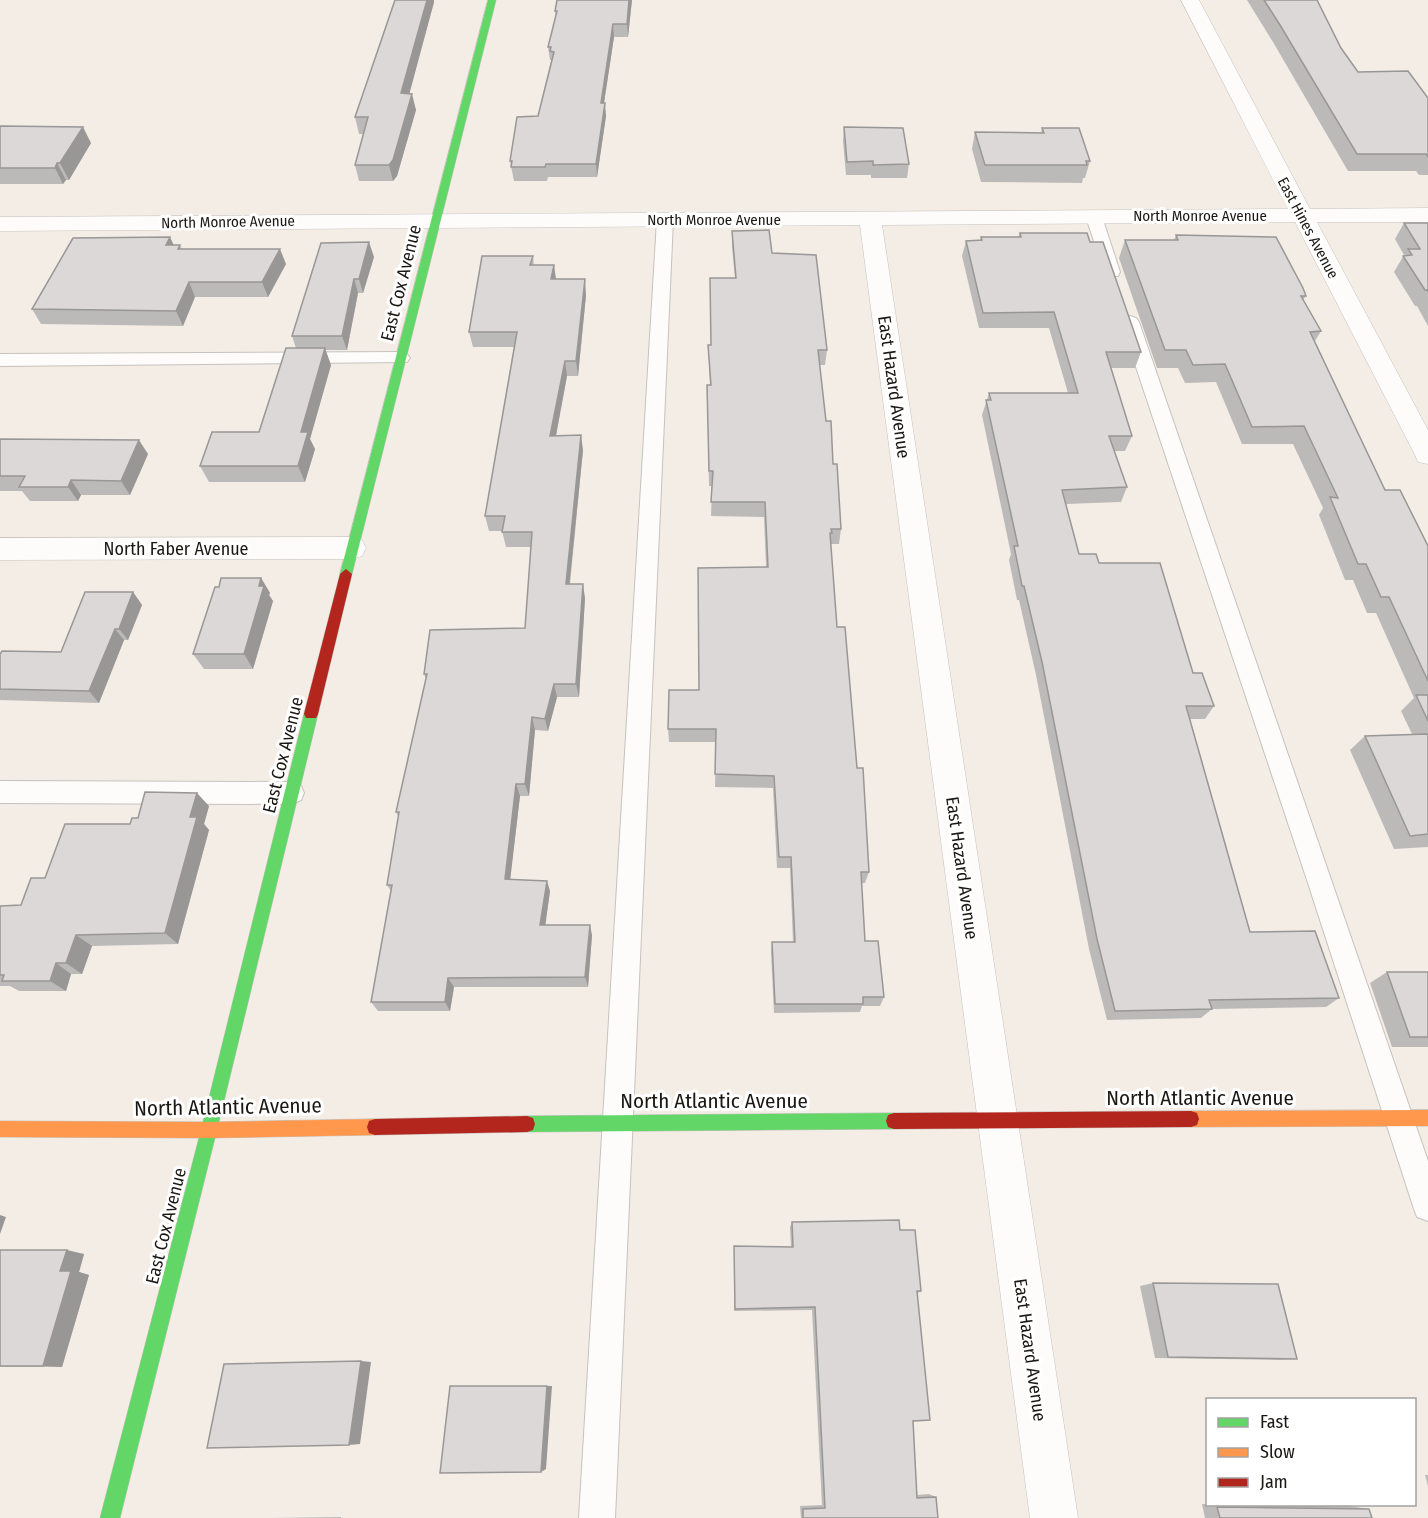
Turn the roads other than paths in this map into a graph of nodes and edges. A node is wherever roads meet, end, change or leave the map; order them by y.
1 (492, 0) edge
2 (1190, 0) edge
3 (1428, 215) edge
4 (1302, 216) junction
5 (1094, 217) junction
6 (870, 219) junction
7 (665, 220) junction
8 (436, 221) junction
9 (0, 224) edge
10 (401, 358) junction
11 (0, 360) edge
12 (1428, 455) edge
13 (352, 548) junction
14 (0, 549) edge
15 (0, 792) edge
16 (292, 793) junction
17 (1398, 1118) junction
18 (1428, 1118) edge
19 (998, 1119) junction
20 (616, 1122) junction
21 (0, 1129) edge
22 (210, 1130) junction
23 (1428, 1206) edge
24 (110, 1518) edge
25 (597, 1518) edge
26 (1054, 1518) edge

1 - 8 street, East Cox Avenue
2 - 4 street, East Hines Avenue
3 - 4 street, North Monroe Avenue
4 - 5 street, North Monroe Avenue
4 - 12 street, East Hines Avenue
5 - 6 street, North Monroe Avenue
5 - 17 lane
6 - 7 street, North Monroe Avenue
6 - 19 street, East Hazard Avenue
7 - 8 street, North Monroe Avenue
7 - 20 lane
8 - 9 street, North Monroe Avenue
8 - 10 street, East Cox Avenue
10 - 11 lane
10 - 13 street, East Cox Avenue
13 - 14 street, North Faber Avenue
13 - 16 street, East Cox Avenue
15 - 16 lane
16 - 22 street, East Cox Avenue
17 - 18 street, North Atlantic Avenue
17 - 19 street, North Atlantic Avenue
17 - 23 lane
19 - 20 street, North Atlantic Avenue
19 - 26 street, East Hazard Avenue
20 - 22 street, North Atlantic Avenue
20 - 25 lane
21 - 22 street, North Atlantic Avenue
22 - 24 street, East Cox Avenue

